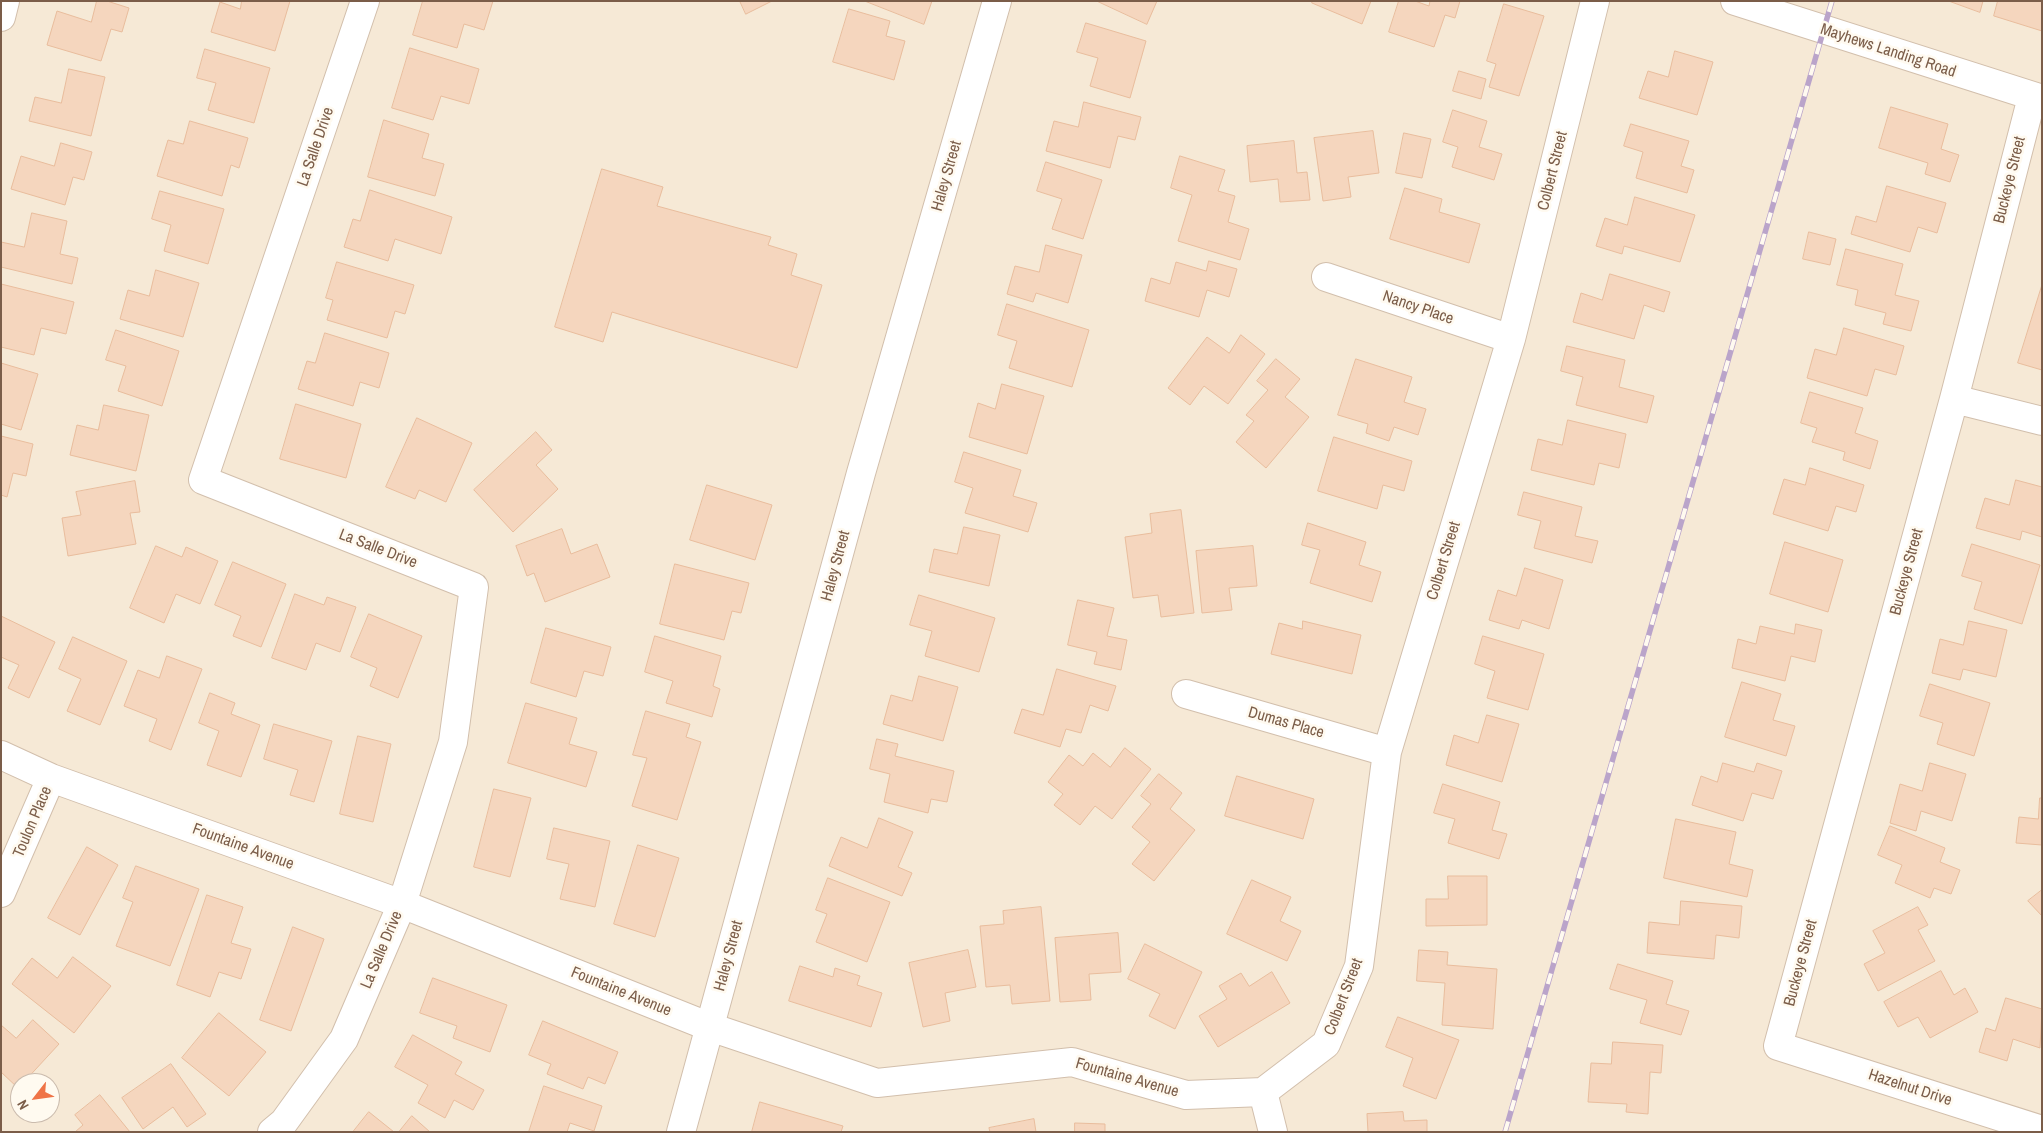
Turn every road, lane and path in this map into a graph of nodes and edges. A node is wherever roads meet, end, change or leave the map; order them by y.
1 (5, 1) edge
2 (365, 1) edge
3 (997, 1) edge
4 (1595, 1) edge
5 (1735, 1) edge
6 (1, 17) edge
7 (2037, 98) edge
8 (1326, 277) dead end
9 (1511, 339) junction
10 (1954, 399) junction
11 (2042, 421) edge
12 (1186, 694) dead end
13 (1387, 752) junction
14 (1, 755) edge
15 (51, 778) junction
16 (1, 893) edge
17 (402, 904) junction
18 (710, 1027) junction
19 (1778, 1046) joint
20 (1263, 1092) junction
21 (2042, 1130) edge
22 (272, 1132) edge
23 (681, 1132) edge
24 (1273, 1132) edge

1 - 6 street
2 - 17 street, La Salle Drive
3 - 18 street, Haley Street
4 - 9 street, Colbert Street
5 - 7 street, Mayhews Landing Road
7 - 10 street, Buckeye Street
8 - 9 street, Nancy Place
9 - 13 street, Colbert Street
10 - 11 street
10 - 19 street, Buckeye Street
12 - 13 street, Dumas Place
13 - 20 street, Colbert Street
14 - 15 street, Fountaine Avenue
15 - 16 street, Toulon Place
15 - 17 street, Fountaine Avenue
17 - 18 street, Fountaine Avenue
17 - 22 street, La Salle Drive
18 - 20 street, Fountaine Avenue
18 - 23 street, Haley Street
19 - 21 street, Hazelnut Drive
20 - 24 street

